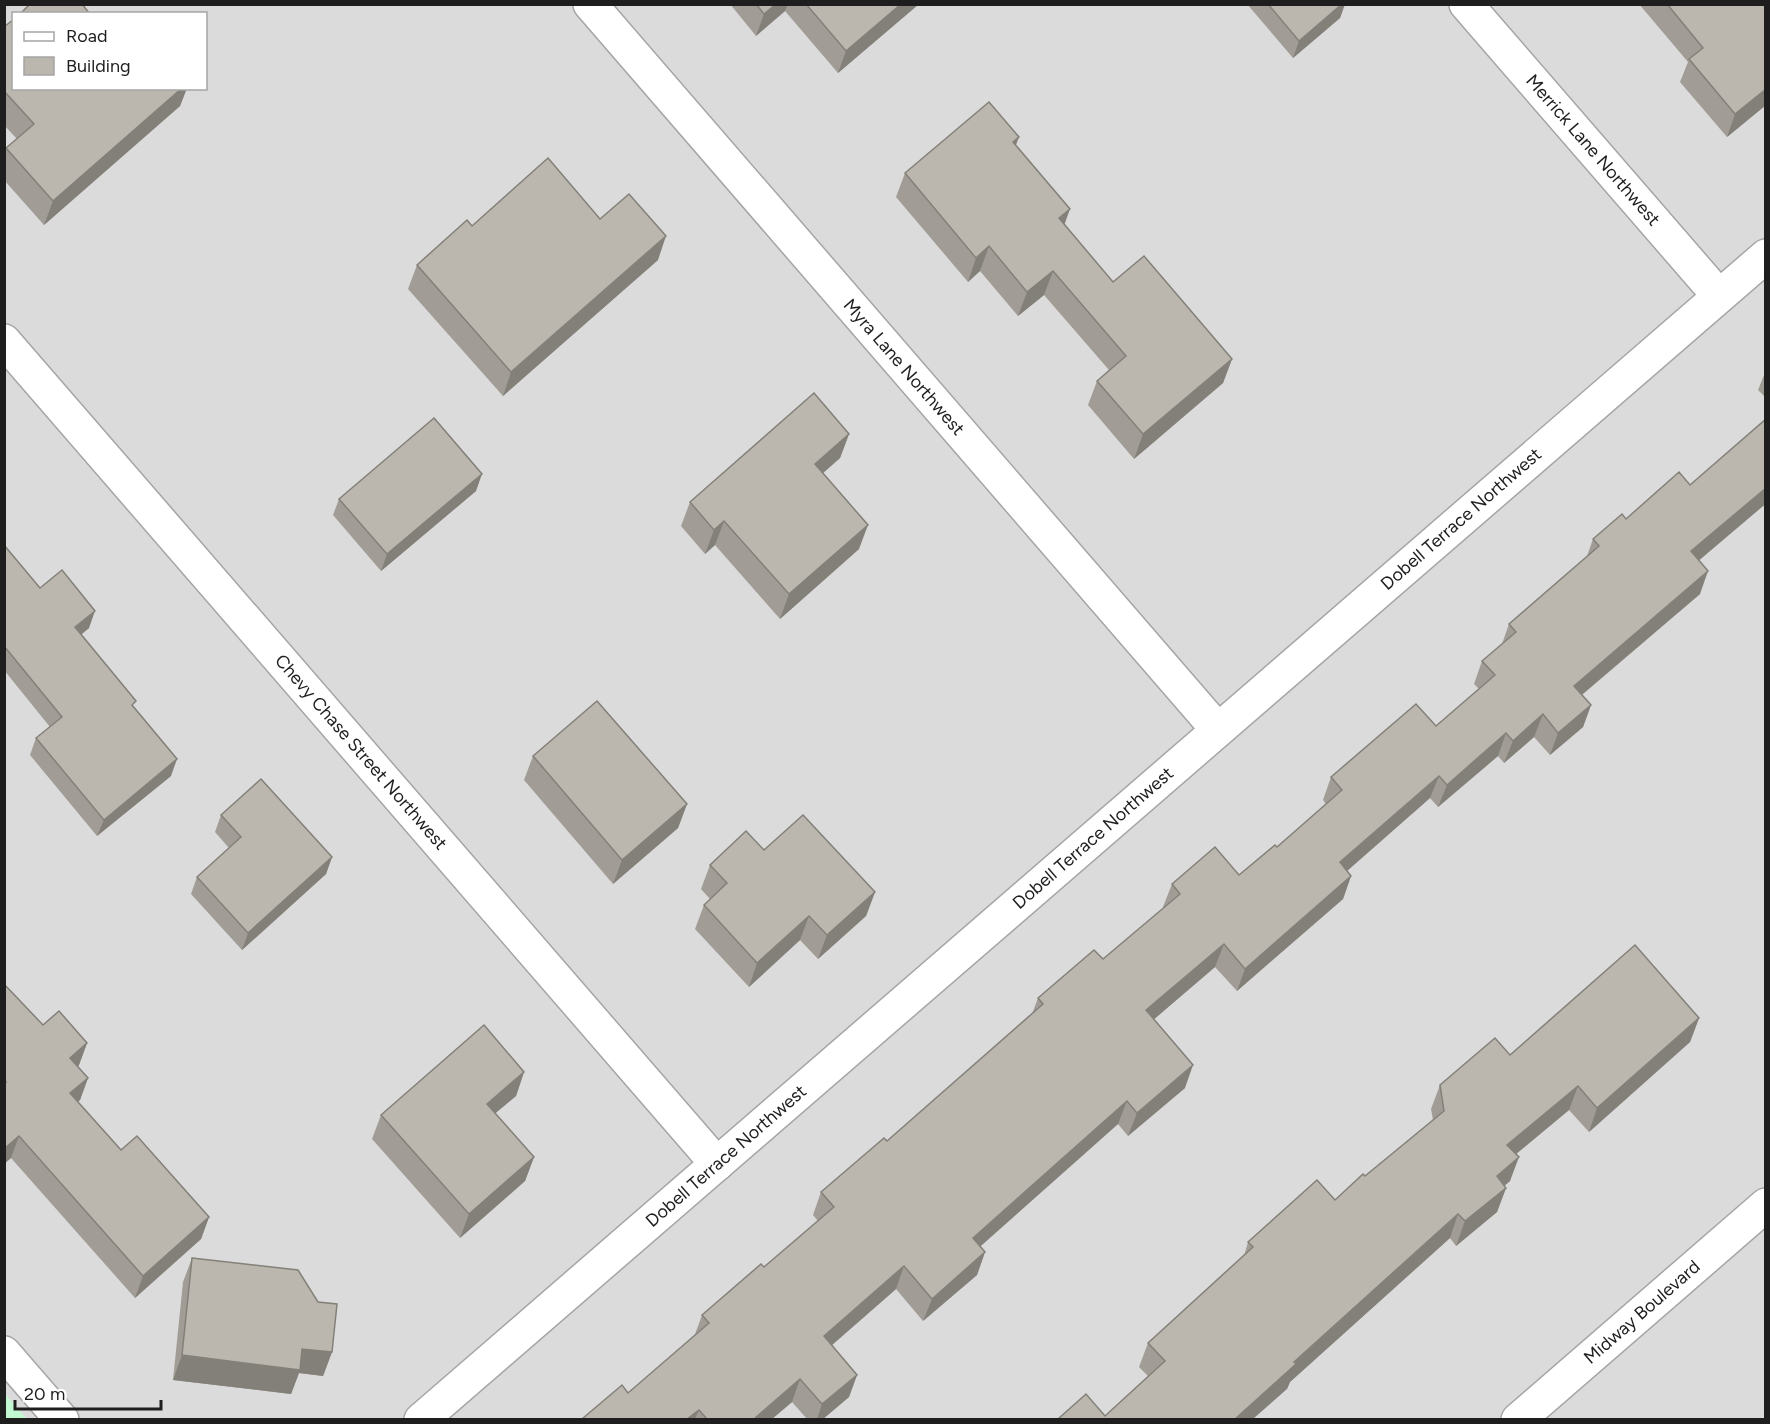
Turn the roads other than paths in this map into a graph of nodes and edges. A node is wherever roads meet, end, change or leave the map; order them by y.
1 (590, 4) edge
2 (1466, 4) edge
3 (1766, 256) edge
4 (1719, 296) junction
5 (4, 341) edge
6 (1218, 730) junction
7 (717, 1164) junction
8 (1766, 1205) edge
9 (4, 1353) edge
10 (62, 1419) edge
11 (421, 1419) edge
12 (1518, 1419) edge

1 - 6 street, Myra Lane Northwest
2 - 4 street, Merrick Lane Northwest
3 - 4 street, Dobell Terrace Northwest
4 - 6 street, Dobell Terrace Northwest
5 - 7 street, Chevy Chase Street Northwest
6 - 7 street, Dobell Terrace Northwest
7 - 11 street, Dobell Terrace Northwest
8 - 12 street, Midway Boulevard
9 - 10 street

